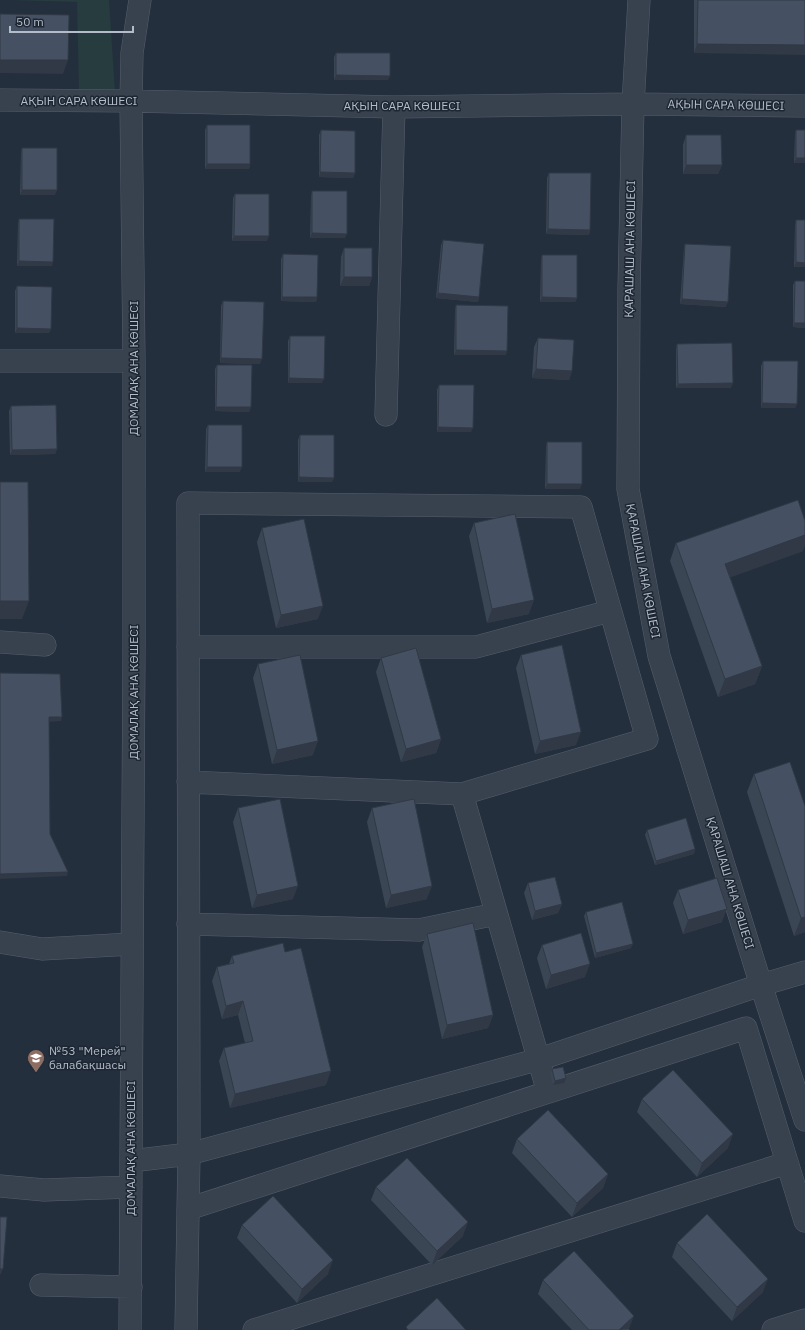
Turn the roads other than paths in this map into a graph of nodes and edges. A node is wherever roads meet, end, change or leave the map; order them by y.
1 (124, 0) edge
2 (140, 0) edge
3 (638, 0) edge
4 (132, 53) junction
5 (0, 100) edge
6 (131, 101) junction
7 (633, 104) junction
8 (805, 106) edge
9 (394, 107) junction
10 (0, 360) edge
11 (134, 361) junction
12 (386, 415) dead end
13 (610, 611) junction
14 (0, 642) edge
15 (45, 645) dead end
16 (188, 647) junction
17 (188, 782) junction
18 (462, 794) junction
19 (496, 914) junction
20 (188, 924) junction
21 (0, 942) edge
22 (132, 944) junction
23 (805, 972) edge
24 (761, 985) junction
25 (540, 1059) junction
26 (548, 1092) junction
27 (805, 1120) edge
28 (189, 1154) junction
29 (131, 1161) junction
30 (787, 1163) junction
31 (0, 1186) edge
32 (131, 1187) junction
33 (188, 1210) junction
34 (805, 1221) edge
35 (41, 1285) dead end
36 (131, 1287) junction
37 (805, 1320) edge
38 (130, 1330) edge
39 (186, 1330) edge
40 (254, 1330) edge
41 (773, 1330) edge

1 - 4 street, ДОМАЛАҚ АНА КӨШЕСІ
2 - 4 street, ДОМАЛАҚ АНА КӨШЕСІ
3 - 7 street, ҚАРАШАШ АНА КӨШЕСІ
4 - 6 street, ДОМАЛАҚ АНА КӨШЕСІ
5 - 6 street, АҚЫН САРА КӨШЕСІ
6 - 9 street, АҚЫН САРА КӨШЕСІ
6 - 11 street, ДОМАЛАҚ АНА КӨШЕСІ
7 - 8 street, АҚЫН САРА КӨШЕСІ
7 - 9 street, АҚЫН САРА КӨШЕСІ
7 - 24 street, ҚАРАШАШ АНА КӨШЕСІ
9 - 12 street
10 - 11 street
11 - 22 street, ДОМАЛАҚ АНА КӨШЕСІ
13 - 16 street
13 - 16 street
13 - 18 street
14 - 15 street
16 - 17 street
17 - 18 street
17 - 20 street
18 - 19 street
19 - 20 street
19 - 25 street
20 - 28 street
21 - 22 street
22 - 29 street, ДОМАЛАҚ АНА КӨШЕСІ
23 - 24 street
24 - 25 street
24 - 27 street, ҚАРАШАШ АНА КӨШЕСІ
25 - 26 street
25 - 28 street
26 - 30 street
26 - 33 street
28 - 29 street
28 - 33 street
29 - 32 street, ДОМАЛАҚ АНА КӨШЕСІ
30 - 34 street
30 - 40 street
31 - 32 street
32 - 36 street, ДОМАЛАҚ АНА КӨШЕСІ
33 - 39 street
35 - 36 street
36 - 38 street, ДОМАЛАҚ АНА КӨШЕСІ
37 - 41 street

